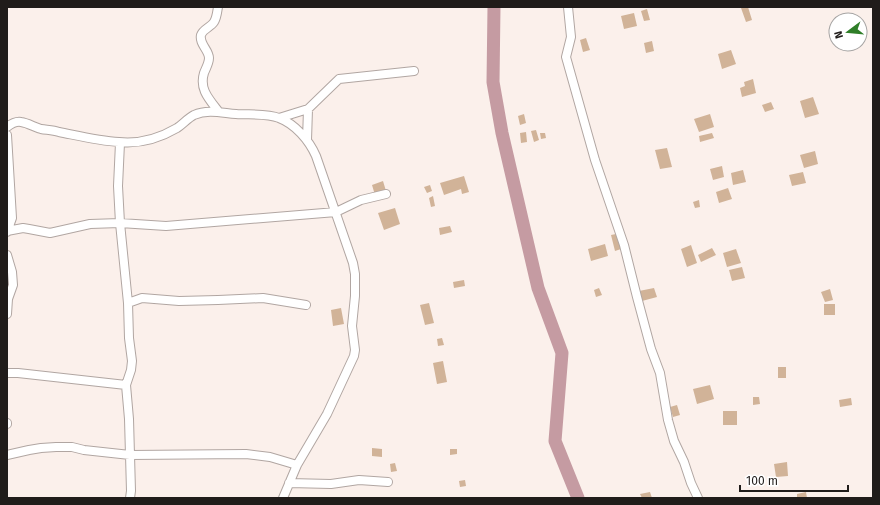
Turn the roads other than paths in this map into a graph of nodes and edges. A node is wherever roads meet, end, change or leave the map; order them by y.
1 (218, 7) edge
2 (568, 7) edge
3 (414, 71) dead end
4 (308, 109) junction
5 (219, 112) junction
6 (279, 118) junction
7 (7, 127) edge
8 (7, 135) edge
9 (307, 140) junction
10 (120, 143) junction
11 (386, 194) dead end
12 (336, 212) junction
13 (120, 223) junction
14 (7, 231) edge
15 (7, 255) edge
16 (128, 303) junction
17 (306, 305) dead end
18 (7, 314) edge
19 (7, 373) edge
20 (126, 385) junction
21 (7, 455) edge
22 (130, 455) junction
23 (297, 465) junction
24 (388, 482) dead end
25 (289, 483) junction
26 (130, 498) edge
27 (283, 498) edge
28 (698, 498) edge

1 - 5 street
2 - 28 street
3 - 4 street
4 - 6 street
4 - 9 street
5 - 6 street
5 - 10 street
6 - 9 street
7 - 10 street
8 - 14 street
9 - 12 street
10 - 13 street
11 - 12 street
12 - 13 street
12 - 23 street
13 - 14 street
13 - 16 street
15 - 18 street
16 - 17 street
16 - 20 street
19 - 20 street
20 - 22 street
21 - 22 street
22 - 23 street
22 - 26 street
23 - 25 street
24 - 25 street
25 - 27 street

